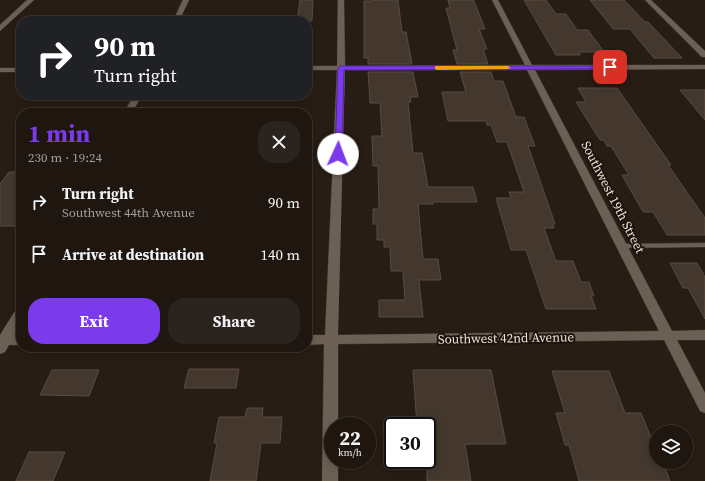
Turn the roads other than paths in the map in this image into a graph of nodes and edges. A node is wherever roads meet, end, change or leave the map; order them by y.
1 (31, 0) edge
2 (186, 0) edge
3 (341, 0) edge
4 (495, 0) edge
5 (648, 0) edge
6 (178, 16) edge
7 (0, 29) edge
8 (705, 55) edge
9 (705, 67) edge
10 (312, 68) edge
11 (341, 68) junction
12 (530, 68) junction
13 (0, 70) edge
14 (16, 70) edge
15 (705, 245) edge
16 (622, 246) junction
17 (16, 319) edge
18 (668, 335) junction
19 (705, 335) edge
20 (312, 340) edge
21 (331, 340) junction
22 (16, 341) edge
23 (2, 343) edge
24 (705, 407) edge
25 (330, 481) edge

1 - 7 street
2 - 6 street
3 - 11 street
4 - 12 street, Southwest 19th Street
5 - 8 street
9 - 12 street
10 - 11 street
11 - 12 street
11 - 21 street
12 - 16 street, Southwest 19th Street
13 - 14 street
15 - 16 lane
16 - 18 street, Southwest 19th Street
17 - 23 street
18 - 19 street, Southwest 42nd Avenue
18 - 21 street, Southwest 42nd Avenue
18 - 24 street, Southwest 19th Street
20 - 21 street, Southwest 42nd Avenue
21 - 25 street
22 - 23 street

